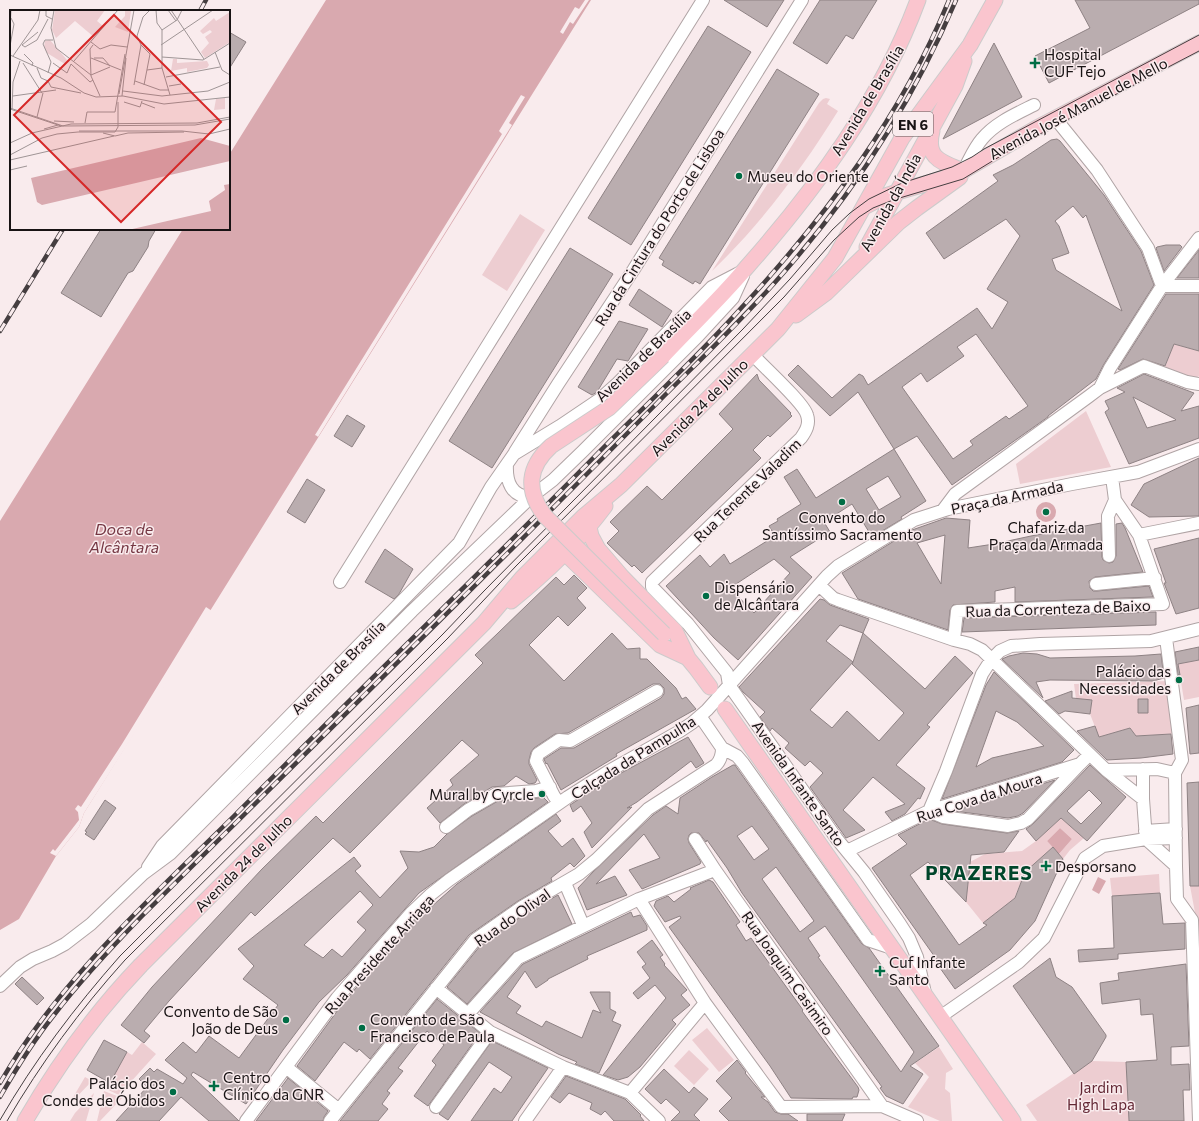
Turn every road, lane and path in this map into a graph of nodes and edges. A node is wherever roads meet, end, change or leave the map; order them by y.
1 (704, 0) edge
2 (802, 0) edge
3 (918, 0) edge
4 (995, 0) edge
5 (1199, 43) edge
6 (970, 46) junction
7 (1034, 104) dead end
8 (1055, 118) junction
9 (936, 121) junction
10 (979, 162) junction
11 (963, 171) junction
12 (897, 192) junction
13 (864, 207) junction
14 (1199, 238) edge
15 (745, 270) junction
16 (849, 270) junction
17 (1162, 286) junction
18 (1199, 286) edge
19 (778, 329) junction
20 (752, 354) junction
21 (1199, 384) edge
22 (1100, 388) junction
23 (1199, 449) edge
24 (514, 454) junction
25 (507, 464) junction
26 (1112, 477) junction
27 (531, 497) junction
28 (1115, 500) junction
29 (943, 510) junction
30 (586, 522) junction
31 (1199, 523) edge
32 (1139, 535) junction
33 (564, 552) junction
34 (1109, 556) dead end
35 (1155, 578) junction
36 (340, 582) dead end
37 (652, 584) joint
38 (1096, 584) dead end
39 (819, 585) junction
40 (403, 602) junction
41 (412, 611) junction
42 (484, 623) junction
43 (1199, 629) edge
44 (1166, 638) junction
45 (954, 640) junction
46 (688, 658) junction
47 (991, 660) junction
48 (729, 685) junction
49 (710, 687) dead end
50 (657, 692) dead end
51 (725, 708) dead end
52 (704, 713) junction
53 (272, 733) junction
54 (281, 742) junction
55 (722, 748) junction
56 (1089, 755) junction
57 (1080, 764) junction
58 (1143, 769) junction
59 (1106, 770) junction
60 (1175, 773) junction
61 (550, 787) junction
62 (1143, 799) junction
63 (559, 803) junction
64 (929, 812) junction
65 (200, 815) junction
66 (446, 827) dead end
67 (1176, 834) junction
68 (1145, 835) junction
69 (695, 839) dead end
70 (847, 851) junction
71 (1176, 866) junction
72 (715, 870) junction
73 (565, 883) junction
74 (639, 899) junction
75 (583, 925) junction
76 (892, 948) junction
77 (0, 986) edge
78 (436, 988) junction
79 (926, 994) junction
80 (705, 1003) junction
81 (468, 1014) junction
82 (940, 1017) junction
83 (490, 1032) junction
84 (286, 1067) junction
85 (563, 1067) junction
86 (630, 1093) junction
87 (882, 1106) junction
88 (436, 1107) dead end
89 (339, 1110) junction
90 (25, 1121) edge
91 (246, 1121) edge
92 (330, 1121) edge
93 (525, 1121) edge
94 (659, 1121) edge
95 (918, 1121) edge
96 (1013, 1121) edge
97 (1199, 1121) edge

1 - 36 street
2 - 24 street, Rua da Cintura do Porto de Lisboa
3 - 15 main road, Avenida de Brasília
4 - 6 main road, Avenida da Índia / EN 6
5 - 8 main road, Avenida José Manuel de Mello
6 - 9 main road, Avenida da Índia / EN 6
6 - 13 main road, Avenida da Índia / EN 6
7 - 11 street, Avenida José Manuel de Mello
8 - 10 main road, Avenida José Manuel de Mello
8 - 17 street
9 - 11 main road
9 - 12 main road, Avenida da Índia / EN 6
10 - 11 main road, Avenida José Manuel de Mello
10 - 16 main road, Avenida José Manuel de Mello
11 - 12 main road, Avenida José Manuel de Mello
12 - 13 main road, Avenida José Manuel de Mello
12 - 16 main road, Avenida da Índia / EN 6
13 - 19 main road, Avenida 24 de Julho
14 - 17 street
15 - 24 street, Avenida de Brasília
15 - 27 street, Avenida de Brasília
15 - 46 main road, bridge
16 - 19 main road, Avenida 24 de Julho / EN 6
17 - 18 street
17 - 22 street
19 - 20 main road, Avenida 24 de Julho
20 - 30 main road, Avenida 24 de Julho
20 - 37 street, Rua Tenente Valadim
21 - 22 street, Praça da Armada
22 - 29 street, Praça da Armada
23 - 26 street, Praça da Armada
24 - 25 street, Avenida de Brasília
25 - 27 street
25 - 40 street, Avenida de Brasília
26 - 28 street
26 - 29 street, Praça da Armada
27 - 41 street, Avenida de Brasília
28 - 32 street
28 - 34 street
29 - 39 street, Calçada da Pampulha
30 - 33 main road, Avenida 24 de Julho
30 - 42 main road, Avenida 24 de Julho
30 - 46 main road
31 - 32 street
32 - 35 street
33 - 42 main road, Avenida 24 de Julho
33 - 46 main road
35 - 38 street
35 - 45 street, Rua da Correnteza de Baixo
37 - 48 street, Avenida Infante Santo
39 - 45 street
39 - 48 street, Calçada da Pampulha
40 - 41 street
40 - 53 street, Avenida de Brasília
41 - 54 street, Avenida de Brasília
42 - 90 main road, Avenida 24 de Julho
43 - 44 street
44 - 47 street
44 - 60 street
45 - 47 street
46 - 49 main road
47 - 56 street
47 - 64 street
48 - 52 street, Calçada da Pampulha
48 - 70 street, Avenida Infante Santo
50 - 61 street
51 - 76 main road, Avenida Infante Santo
52 - 55 street
52 - 63 street, Calçada da Pampulha
53 - 54 street
53 - 65 street, Avenida de Brasília
54 - 65 street, Avenida de Brasília
55 - 73 street, Rua do Olival
55 - 76 street
56 - 57 street, Rua Cova da Moura
56 - 59 street
57 - 64 street, Rua Cova da Moura
57 - 64 street
58 - 59 street
58 - 60 street
58 - 62 street
59 - 62 street
60 - 67 street
61 - 63 street
61 - 66 street
62 - 68 street
63 - 84 street, Rua Presidente Arriaga
64 - 70 street, Rua Cova da Moura
65 - 77 street, Avenida de Brasília
67 - 68 street
67 - 71 street
68 - 71 street
68 - 82 street
69 - 72 street, Rua Joaquim Casimiro
70 - 79 street, Avenida Infante Santo
71 - 97 street
72 - 74 street
72 - 87 street, Rua Joaquim Casimiro
73 - 75 street
73 - 78 street, Rua do Olival
74 - 75 street
74 - 80 street
75 - 81 street
76 - 79 main road, Avenida Infante Santo
78 - 81 street
78 - 89 street, Rua do Olival
79 - 82 main road, Avenida Infante Santo
80 - 86 street
80 - 87 street
81 - 83 street
82 - 96 main road, Avenida Infante Santo
83 - 85 street
83 - 88 street
84 - 89 street
84 - 91 street, Rua Presidente Arriaga
85 - 86 street
85 - 93 street
86 - 94 street
87 - 95 street
89 - 92 street, Rua do Olival

